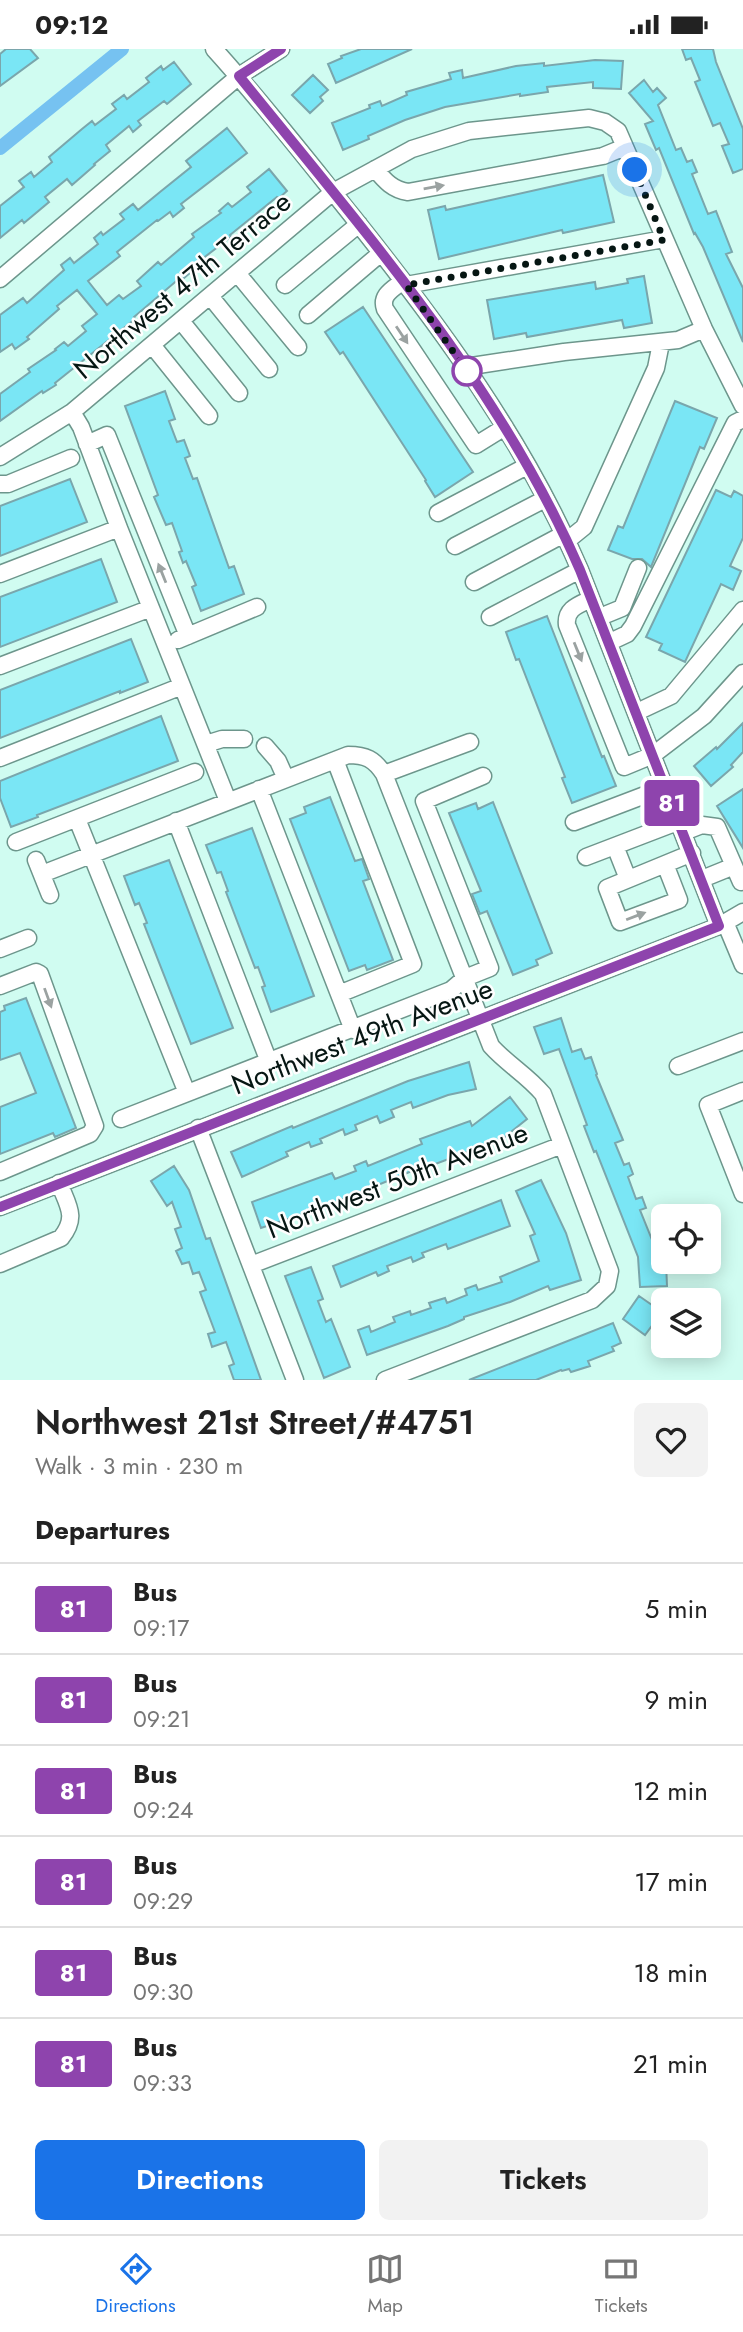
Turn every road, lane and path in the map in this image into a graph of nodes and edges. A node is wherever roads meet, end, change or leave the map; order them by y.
1 (214, 49) edge
2 (281, 49) edge
3 (239, 76) junction
4 (625, 147) junction
5 (375, 169) junction
6 (333, 192) junction
7 (359, 224) junction
8 (664, 240) junction
9 (381, 253) junction
10 (237, 273) junction
11 (0, 279) edge
12 (405, 283) junction
13 (285, 285) dead end
14 (210, 296) junction
15 (308, 314) dead end
16 (181, 321) junction
17 (704, 329) junction
18 (661, 343) junction
19 (152, 345) junction
20 (298, 347) dead end
21 (465, 367) junction
22 (269, 369) dead end
23 (239, 393) dead end
24 (743, 406) edge
25 (72, 412) junction
26 (209, 416) dead end
27 (743, 419) edge
28 (505, 427) junction
29 (87, 444) junction
30 (0, 457) edge
31 (71, 459) dead end
32 (527, 466) junction
33 (0, 484) edge
34 (545, 499) junction
35 (438, 513) dead end
36 (119, 528) junction
37 (566, 537) junction
38 (455, 546) dead end
39 (638, 568) dead end
40 (580, 570) junction
41 (0, 574) edge
42 (474, 582) dead end
43 (591, 599) junction
44 (257, 607) dead end
45 (151, 608) junction
46 (743, 610) edge
47 (490, 617) dead end
48 (600, 617) junction
49 (188, 636) junction
50 (610, 642) junction
51 (166, 645) junction
52 (0, 666) edge
53 (743, 673) edge
54 (183, 686) junction
55 (637, 712) junction
56 (244, 739) dead end
57 (470, 742) dead end
58 (206, 744) junction
59 (265, 746) dead end
60 (653, 755) junction
61 (0, 758) edge
62 (335, 760) junction
63 (195, 772) dead end
64 (384, 774) junction
65 (483, 776) dead end
66 (286, 779) junction
67 (666, 787) junction
68 (259, 789) junction
69 (228, 801) junction
70 (424, 801) junction
71 (398, 811) junction
72 (77, 819) junction
73 (176, 821) junction
74 (574, 822) dead end
75 (682, 827) junction
76 (16, 842) dead end
77 (615, 846) junction
78 (692, 853) junction
79 (91, 854) junction
80 (586, 857) dead end
81 (665, 864) junction
82 (734, 866) junction
83 (628, 879) junction
84 (702, 879) junction
85 (743, 880) edge
86 (50, 895) dead end
87 (743, 912) edge
88 (722, 924) junction
89 (27, 938) dead end
90 (0, 949) edge
91 (743, 965) edge
92 (465, 978) junction
93 (0, 986) edge
94 (339, 994) junction
95 (481, 1018) junction
96 (353, 1030) junction
97 (743, 1041) edge
98 (269, 1062) junction
99 (678, 1066) dead end
100 (743, 1091) edge
101 (187, 1093) junction
102 (121, 1119) dead end
103 (198, 1128) junction
104 (562, 1145) junction
105 (0, 1171) edge
106 (59, 1183) junction
107 (743, 1194) edge
108 (0, 1207) edge
109 (0, 1264) edge
110 (251, 1265) junction
111 (295, 1380) edge
112 (384, 1380) edge

1 - 3 street
2 - 3 street
3 - 6 street
3 - 11 street
5 -> 4 street
4 - 5 street, Northwest 47th Terrace
4 - 8 street
5 - 6 street, Northwest 47th Terrace
6 - 7 street
6 - 10 street, Northwest 47th Terrace
7 - 9 street
7 - 13 street
8 - 12 street
8 - 17 street
9 - 12 street
9 - 15 street
10 - 14 street, Northwest 47th Terrace
10 - 20 street
12 - 21 street
12 -> 28 street
14 - 16 street, Northwest 47th Terrace
14 - 22 street
16 - 19 street, Northwest 47th Terrace
16 - 23 street
17 - 18 street
17 - 24 street
18 - 21 street
18 - 37 street
19 - 25 street, Northwest 47th Terrace
19 - 26 street
21 - 28 street
25 - 29 street
25 - 30 street, Northwest 47th Terrace
27 - 50 street
28 - 32 street
29 - 36 street
49 -> 29 street
31 - 33 street
32 - 34 street
32 - 35 street
34 - 37 street
34 - 38 street
36 - 41 street
36 - 45 street
37 - 40 street
37 - 42 street
39 - 48 street
40 - 43 street
40 - 47 street
43 - 48 street
43 -> 60 street
44 - 49 street
45 - 51 street
45 - 52 street
46 - 55 street
48 - 50 street
49 - 51 street
50 - 55 street
51 - 54 street
53 - 60 street
54 - 58 street
54 - 61 street
55 - 60 street
56 - 58 street
57 - 64 street
58 - 69 street
59 - 66 street
60 - 67 street
62 - 64 street
62 - 66 street
62 - 94 street
63 - 72 street
64 - 71 street
65 - 70 street
66 - 68 street
67 - 74 street
67 - 75 street
68 - 69 street
68 - 94 street
69 - 73 street
70 - 71 street
70 - 92 street
71 - 92 street
72 - 76 street
72 - 79 street
73 - 79 street
73 - 98 street
75 - 77 street
75 - 78 street
75 - 82 street
77 - 80 street
77 - 83 street
78 - 81 street
78 - 84 street
79 - 86 street
79 - 101 street
81 - 83 street
83 -> 81 street
82 - 84 street
82 - 85 street
84 - 88 street
87 - 88 street, Northwest 49th Avenue
88 - 91 street
88 - 95 street, Northwest 49th Avenue
89 - 90 street
92 - 95 street
92 - 96 street
93 -> 105 street
94 - 96 street
95 - 103 street, Northwest 49th Avenue
95 - 104 street
96 - 98 street
97 - 99 street
98 - 101 street
100 - 107 street
101 - 102 street
103 - 106 street, Northwest 49th Avenue
103 - 110 street
104 - 110 street, Northwest 50th Avenue
104 - 112 street
106 - 108 street, Northwest 49th Avenue
106 - 109 street
110 - 111 street

